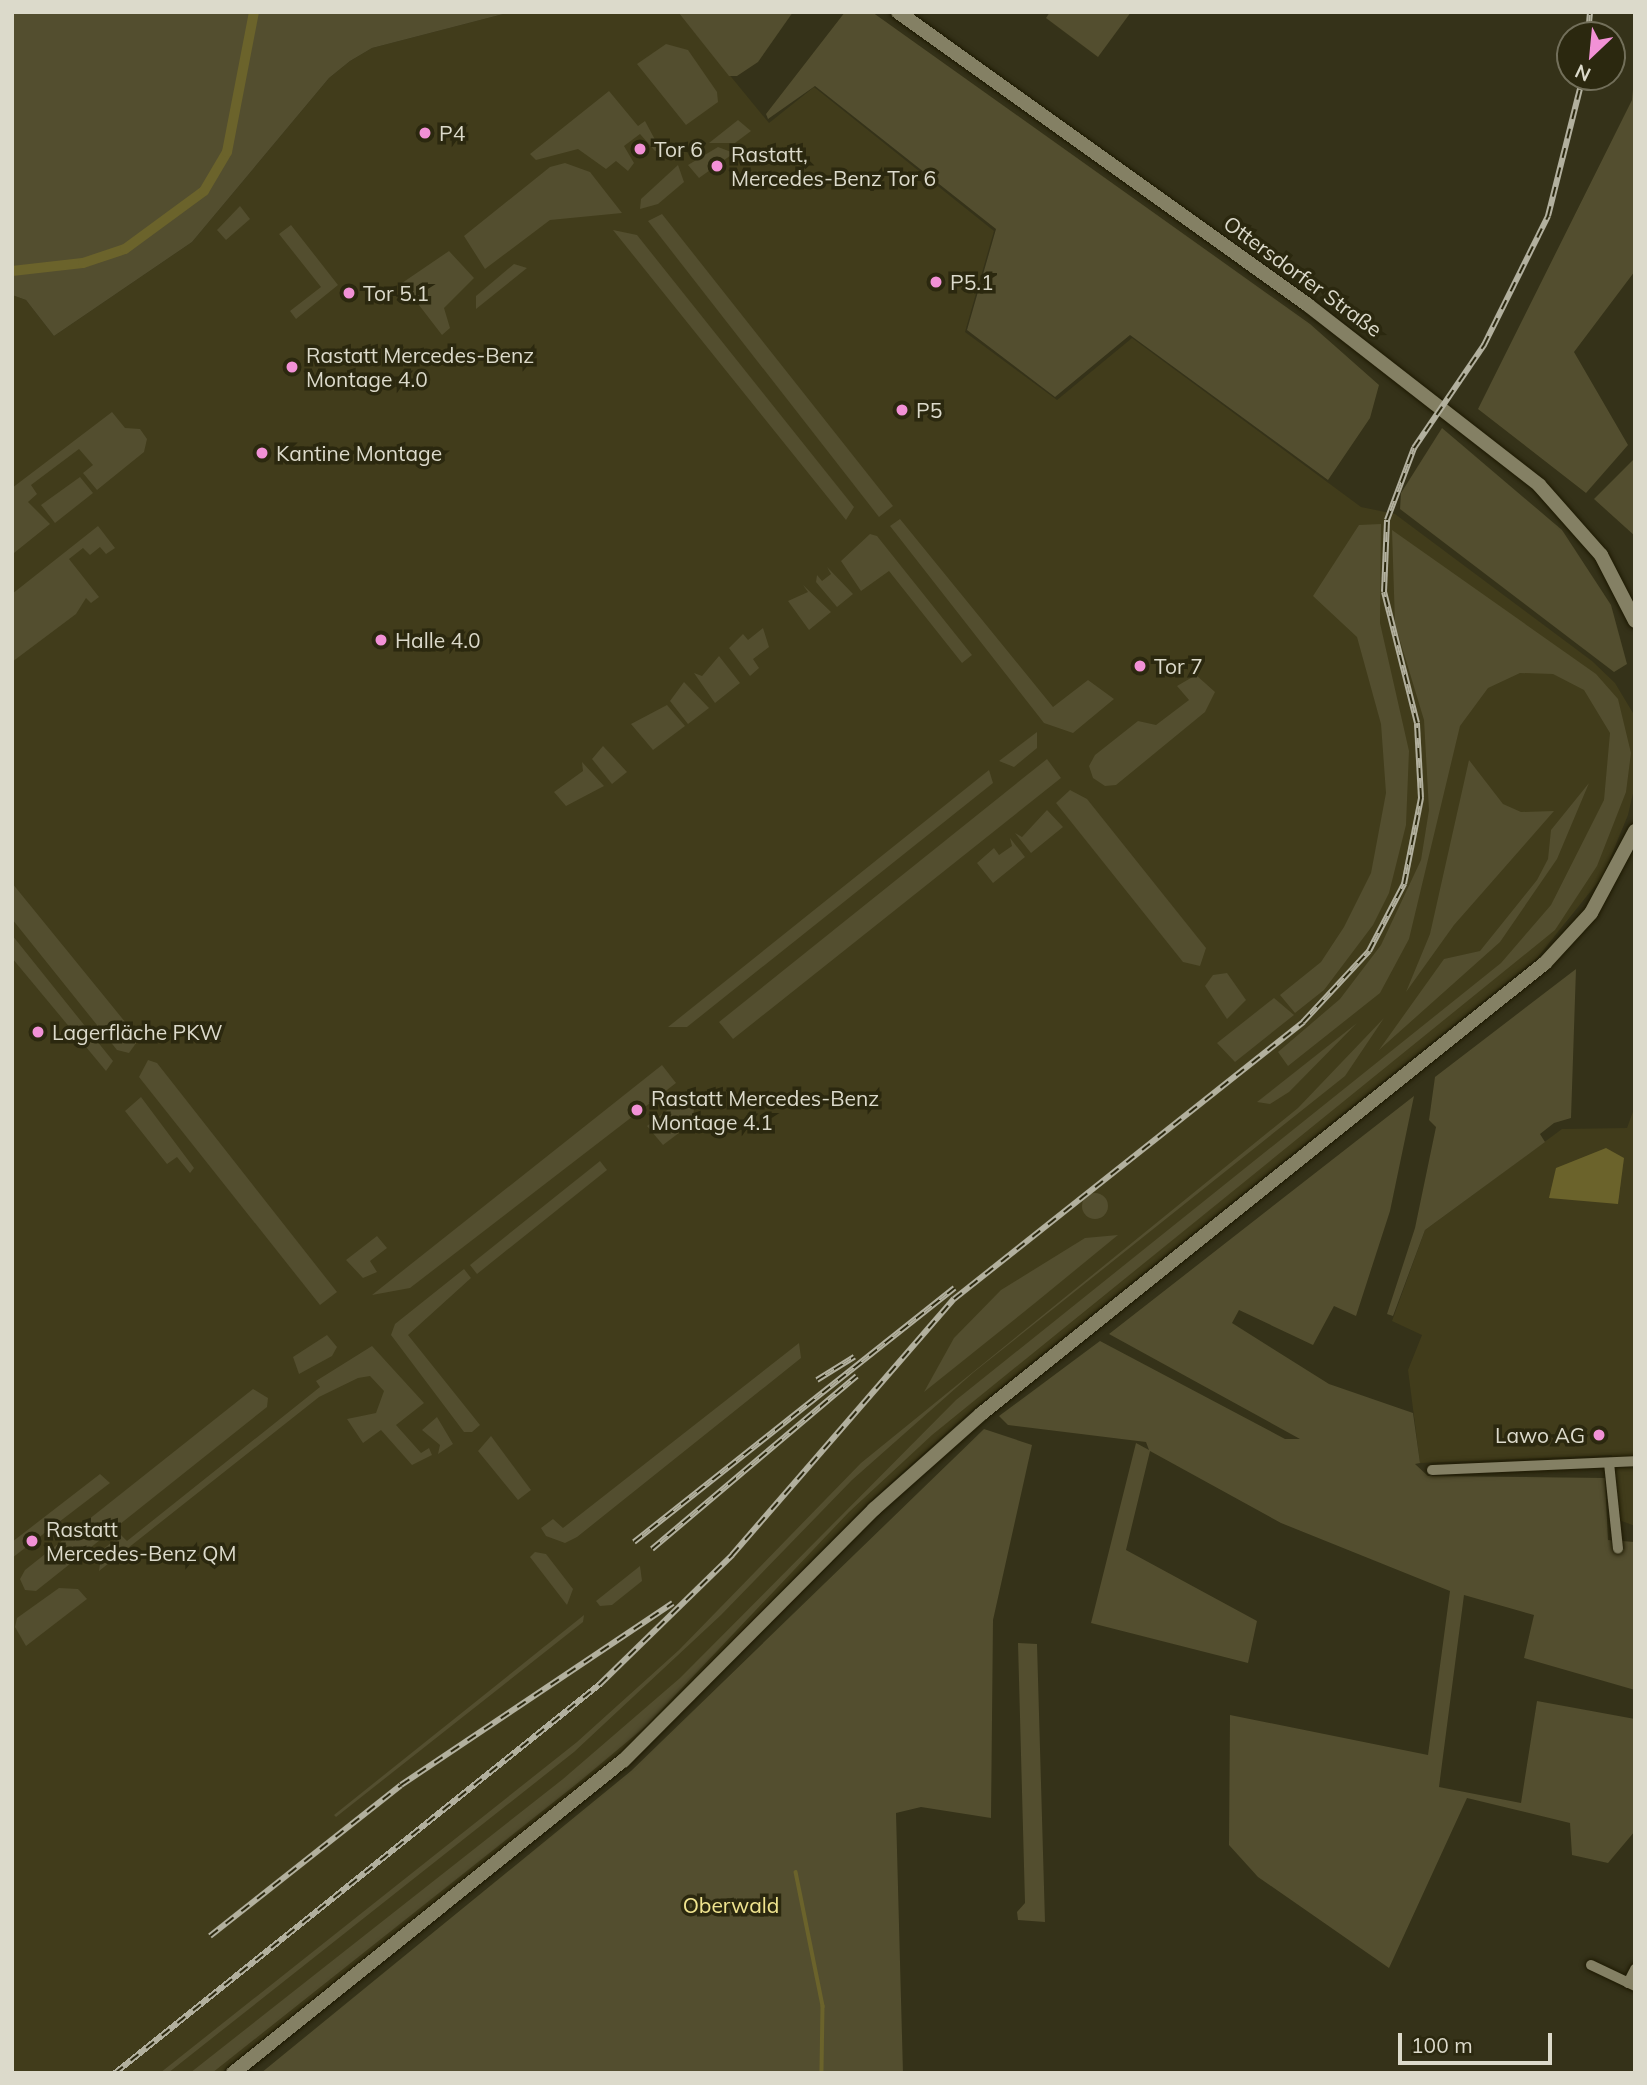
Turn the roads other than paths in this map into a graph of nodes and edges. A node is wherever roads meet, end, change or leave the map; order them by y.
1 (898, 12) edge
2 (1635, 621) edge
3 (1635, 831) edge
4 (1635, 1461) edge
5 (1609, 1463) junction
6 (1432, 1470) dead end
7 (1618, 1549) dead end
8 (1591, 1965) dead end
9 (1635, 1969) edge
10 (1631, 1984) edge
11 (233, 2073) edge

1 - 2 street, Ottersdorfer Straße
3 - 11 street
4 - 5 street
5 - 6 street
5 - 7 street
8 - 10 street
9 - 10 street

